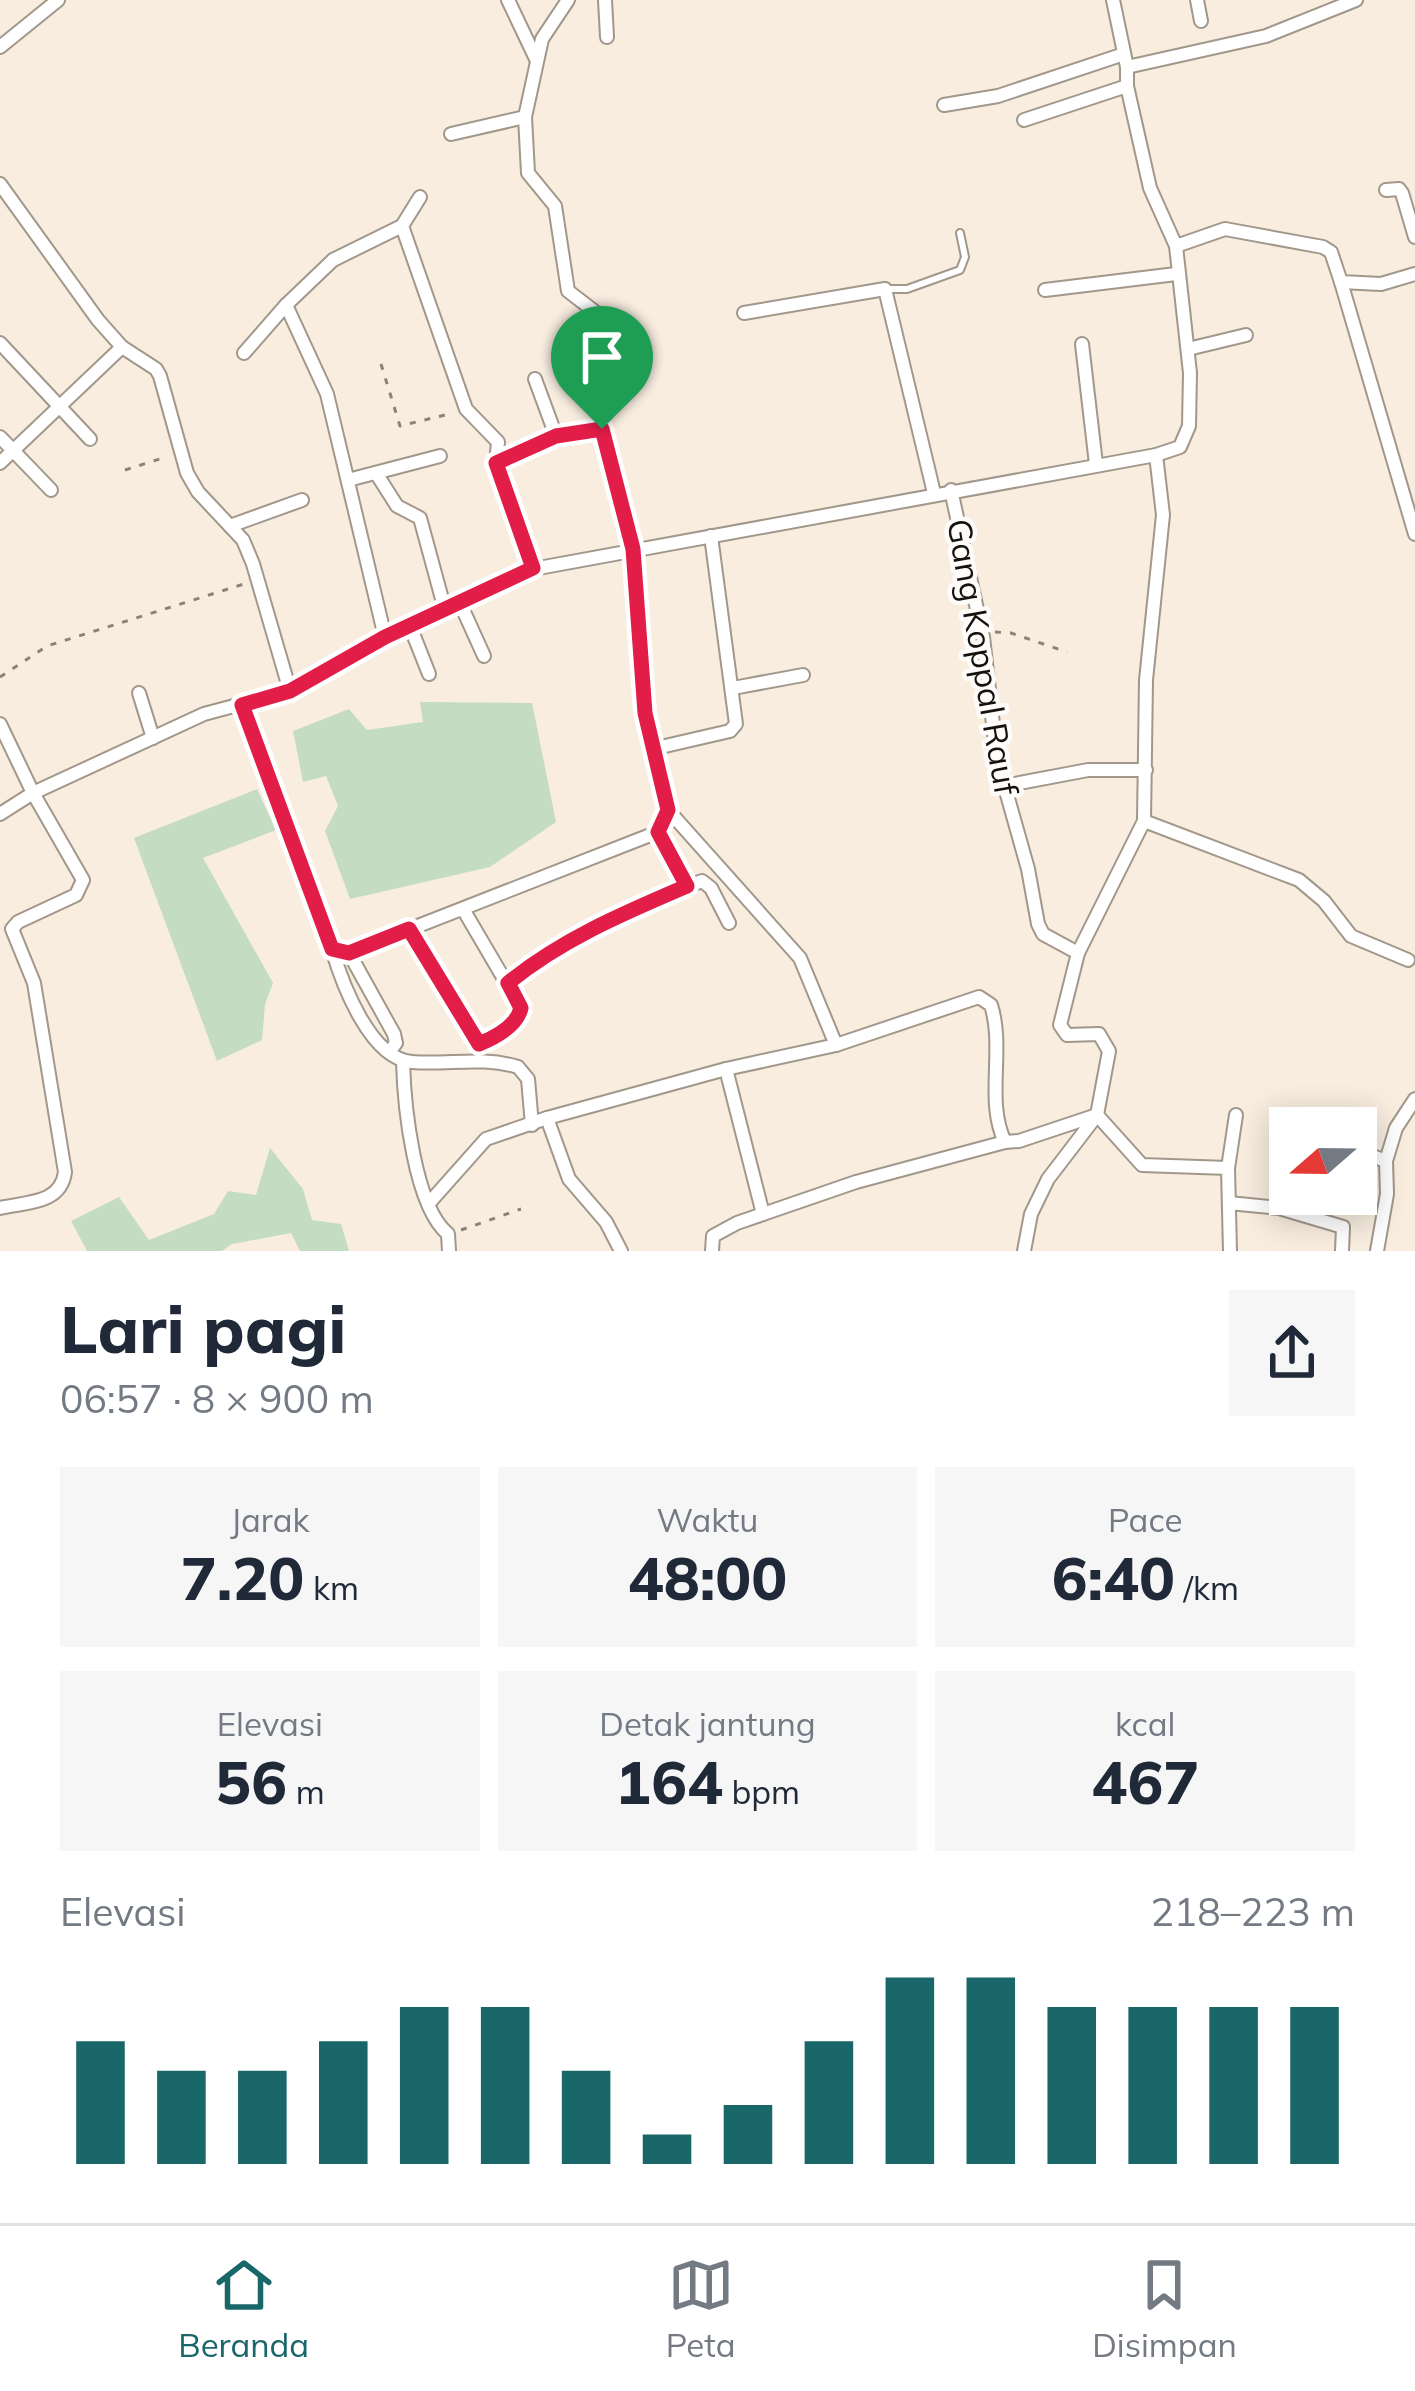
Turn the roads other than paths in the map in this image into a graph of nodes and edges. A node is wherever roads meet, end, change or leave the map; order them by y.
1 (58, 0) edge
2 (508, 0) edge
3 (568, 0) edge
4 (604, 0) edge
5 (1113, 0) edge
6 (1356, 0) edge
7 (1200, 1) edge
8 (1201, 21) dead end
9 (608, 38) dead end
10 (0, 47) edge
11 (537, 60) junction
12 (1126, 60) junction
13 (1127, 86) junction
14 (944, 105) dead end
15 (525, 117) junction
16 (1024, 120) dead end
17 (451, 134) dead end
18 (0, 184) edge
19 (1386, 190) dead end
20 (420, 197) dead end
21 (402, 226) junction
22 (961, 233) dead end
23 (1415, 237) edge
24 (1176, 246) junction
25 (1176, 274) junction
26 (1415, 274) edge
27 (1341, 282) junction
28 (885, 289) junction
29 (1045, 290) dead end
30 (286, 305) junction
31 (744, 313) dead end
32 (1246, 335) dead end
33 (0, 343) edge
34 (1082, 344) dead end
35 (122, 347) junction
36 (1188, 349) junction
37 (244, 353) dead end
38 (535, 379) dead end
39 (60, 407) junction
40 (602, 429) junction
41 (556, 436) junction
42 (0, 437) edge
43 (89, 439) dead end
44 (13, 451) junction
45 (1156, 455) junction
46 (440, 456) dead end
47 (0, 463) edge
48 (496, 463) junction
49 (1096, 464) junction
50 (376, 472) junction
51 (348, 480) junction
52 (51, 490) dead end
53 (951, 490) junction
54 (934, 493) junction
55 (302, 500) dead end
56 (230, 526) junction
57 (1415, 534) edge
58 (711, 536) junction
59 (633, 549) junction
60 (533, 568) junction
61 (460, 603) junction
62 (445, 610) junction
63 (410, 626) junction
64 (385, 637) junction
65 (484, 656) dead end
66 (429, 674) dead end
67 (803, 675) dead end
68 (733, 688) junction
69 (290, 691) junction
70 (140, 693) dead end
71 (242, 705) junction
72 (0, 724) edge
73 (153, 738) junction
74 (652, 749) junction
75 (1146, 770) junction
76 (1004, 786) junction
77 (33, 794) junction
78 (668, 810) junction
79 (0, 814) edge
80 (1144, 821) junction
81 (658, 832) junction
82 (687, 886) junction
83 (463, 909) junction
84 (729, 923) dead end
85 (409, 929) junction
86 (332, 949) junction
87 (349, 953) junction
88 (1078, 953) junction
89 (1408, 960) dead end
90 (508, 983) junction
91 (836, 1045) junction
92 (390, 1051) junction
93 (403, 1060) junction
94 (726, 1069) junction
95 (1415, 1099) edge
96 (1097, 1115) junction
97 (1236, 1115) dead end
98 (547, 1118) junction
99 (532, 1125) junction
100 (1005, 1142) junction
101 (1377, 1158) edge
102 (1386, 1161) junction
103 (1228, 1168) junction
104 (430, 1202) junction
105 (1229, 1203) junction
106 (0, 1208) edge
107 (763, 1214) junction
108 (449, 1251) edge
109 (621, 1251) edge
110 (712, 1251) edge
111 (1024, 1251) edge
112 (1230, 1251) edge
113 (1342, 1251) edge
114 (1377, 1251) edge

1 - 10 street
2 - 11 street
3 - 11 street
4 - 9 street
5 - 12 street
6 - 12 street
7 - 8 street
11 - 15 street
12 - 13 street
12 - 14 street
13 - 16 street
13 - 24 street
15 - 17 street
15 - 40 street
18 - 35 street
19 - 23 street
20 - 21 street
21 - 30 street
21 - 48 street
22 - 28 lane
24 - 25 street
24 - 27 street
25 - 29 street
25 - 36 street
26 - 27 street
27 - 57 street
28 - 31 street
28 - 54 street
30 - 37 street
30 - 51 street
32 - 36 street
33 - 39 street
34 - 49 street
35 - 39 street
35 - 56 street
36 - 45 street
38 - 41 street
39 - 43 street
39 - 44 street
40 - 41 street
40 - 59 street
41 - 48 street
42 - 44 street
44 - 47 street
44 - 52 street
45 - 49 street
45 - 75 street
46 - 50 street
48 - 60 street
49 - 53 street
50 - 51 street
50 - 62 street
51 - 64 street
53 - 54 street
53 - 76 street, Gang Koppal Rauf
54 - 58 street
55 - 56 street
56 - 69 street
58 - 59 street
58 - 68 street
59 - 60 street
59 - 74 street
60 - 61 street
61 - 62 street
61 - 65 street
62 - 63 street
63 - 64 street
63 - 66 street
64 - 69 street
67 - 68 street
68 - 74 street
69 - 71 street
70 - 73 street
71 - 73 street
71 - 86 street
72 - 77 street
73 - 77 street
74 - 78 street
75 - 76 street
75 - 80 street
76 - 88 street, Gang Koppal Rauf
77 - 79 street
77 - 106 street
78 - 81 street
78 - 91 street
80 - 88 street
80 - 89 street
81 - 82 street
81 - 83 street
82 - 84 street
82 - 90 street
83 - 85 street
83 - 90 street
85 - 87 street
85 - 90 street
86 - 87 street
86 - 92 street
87 - 92 street
88 - 96 street
91 - 94 street
91 - 100 street
92 - 93 street
93 - 99 street
93 - 104 street
94 - 98 street
94 - 107 street
95 - 102 street
96 - 100 street
96 - 103 street
96 - 111 street
97 - 103 street
98 - 99 street
98 - 109 street
99 - 104 street
100 - 107 street
101 - 102 street
102 - 114 street
103 - 105 street
104 - 108 street
105 - 112 street
105 - 113 street
107 - 110 street

